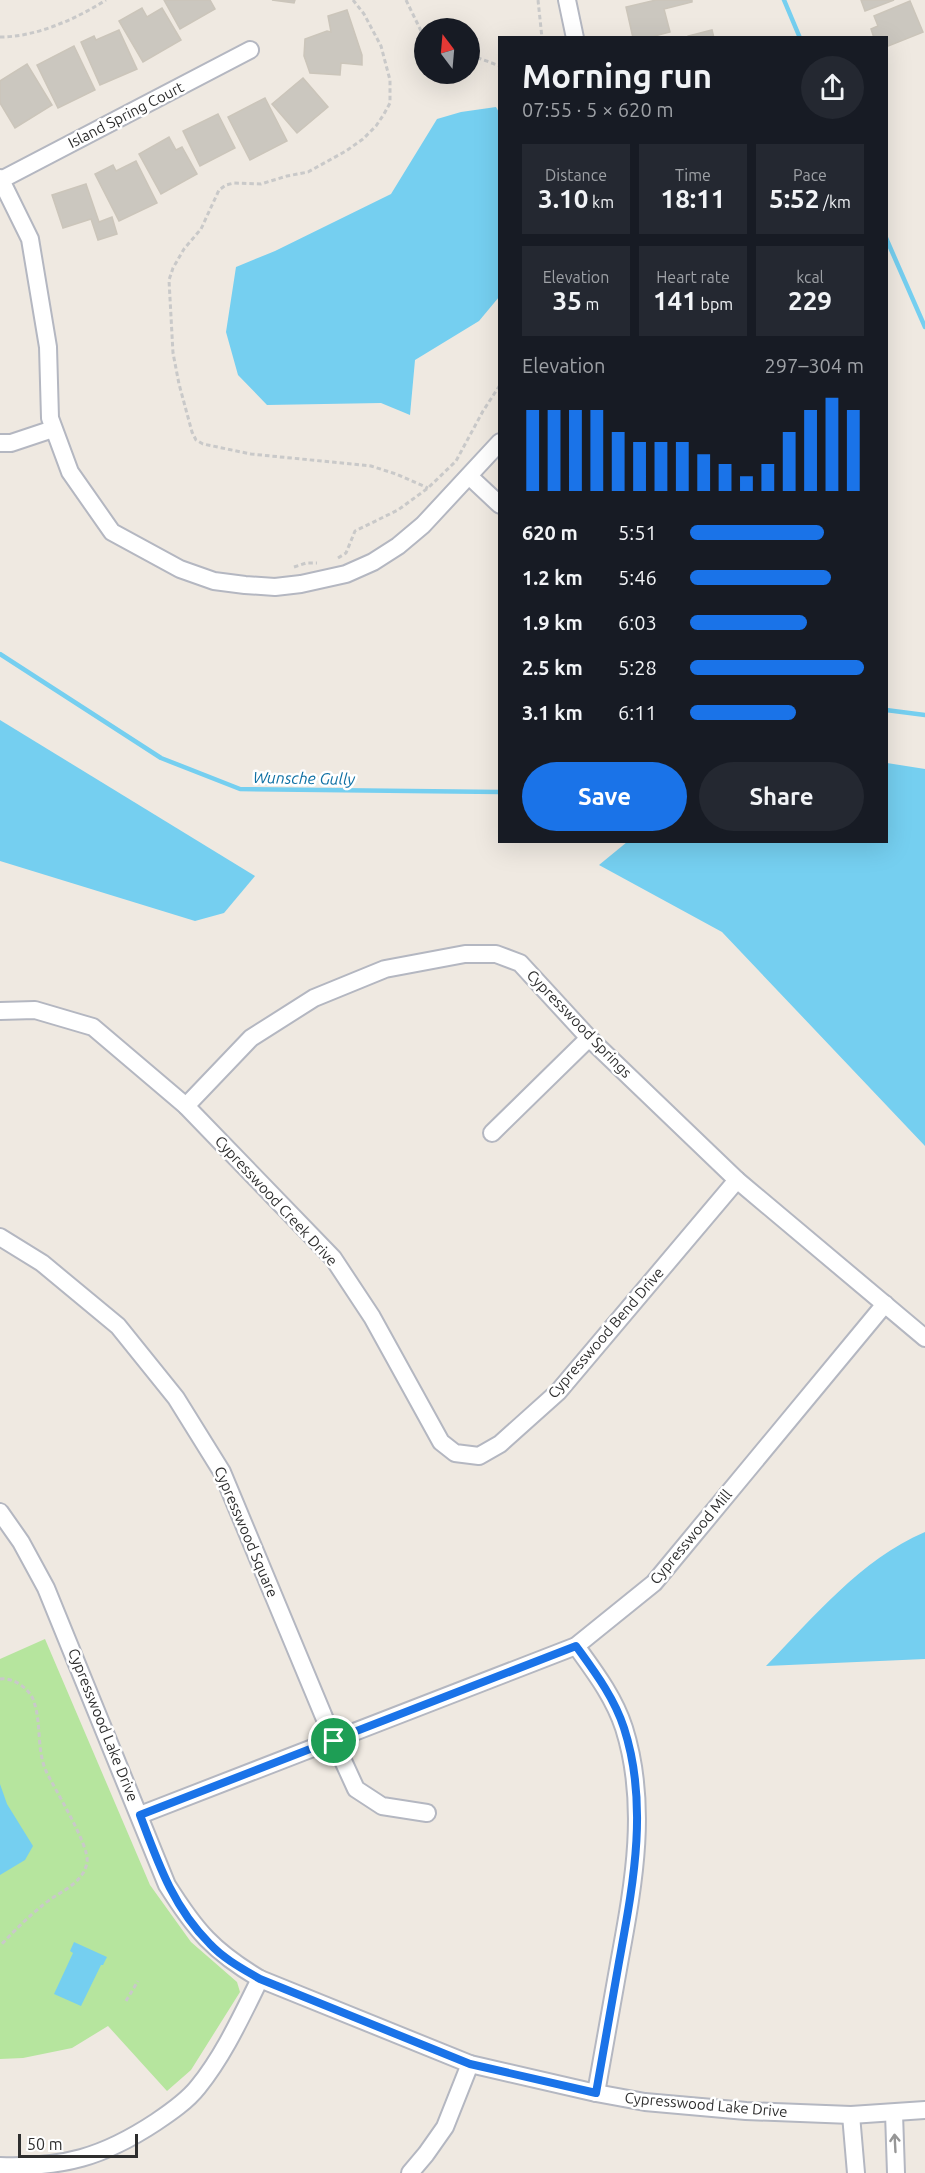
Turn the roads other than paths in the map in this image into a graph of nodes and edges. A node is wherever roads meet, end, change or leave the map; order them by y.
1 (567, 0) edge
2 (575, 36) edge
3 (250, 50) dead end
4 (0, 179) edge
5 (53, 429) junction
6 (0, 443) edge
7 (498, 444) edge
8 (469, 476) junction
9 (498, 504) edge
10 (0, 1011) edge
11 (589, 1038) junction
12 (186, 1106) junction
13 (492, 1132) dead end
14 (737, 1180) junction
15 (0, 1237) edge
16 (885, 1304) junction
17 (925, 1338) edge
18 (455, 1453) joint
19 (0, 1512) edge
20 (576, 1646) junction
21 (334, 1741) junction
22 (428, 1813) dead end
23 (140, 1815) junction
24 (260, 1979) junction
25 (470, 2064) junction
26 (596, 2093) junction
27 (925, 2110) edge
28 (894, 2113) junction
29 (851, 2115) junction
30 (0, 2166) edge
31 (86, 2166) edge
32 (410, 2173) edge
33 (856, 2173) edge
34 (896, 2173) edge

1 - 2 street
3 - 4 street, Island Spring Court
4 - 5 street
5 - 6 street
5 - 8 street
7 - 8 street
8 - 9 street
10 - 12 street, Cypresswood Creek Drive
11 - 12 street, Cypresswood Springs
11 - 13 street
11 - 14 street, Cypresswood Springs
12 - 18 street, Cypresswood Creek Drive
14 - 16 street, Cypresswood Springs
14 - 18 street, Cypresswood Bend Drive
15 - 21 street, Cypresswood Square
16 - 17 street, Cypresswood Springs
16 - 20 street, Cypresswood Mill
19 - 23 street, Cypresswood Lake Drive
20 - 21 street, Cypresswood Mill
20 - 26 street
21 - 22 street, Cypresswood Square
21 - 23 street, Cypresswood Mill
23 - 24 street, Cypresswood Lake Drive
24 - 25 street, Cypresswood Lake Drive
24 - 31 street
25 - 26 street, Cypresswood Lake Drive
25 - 32 street
26 - 29 street, Cypresswood Lake Drive
27 - 28 street, Cypresswood Lake Drive
28 - 29 street, Cypresswood Lake Drive
34 -> 28 street
29 - 33 street
30 - 31 street

